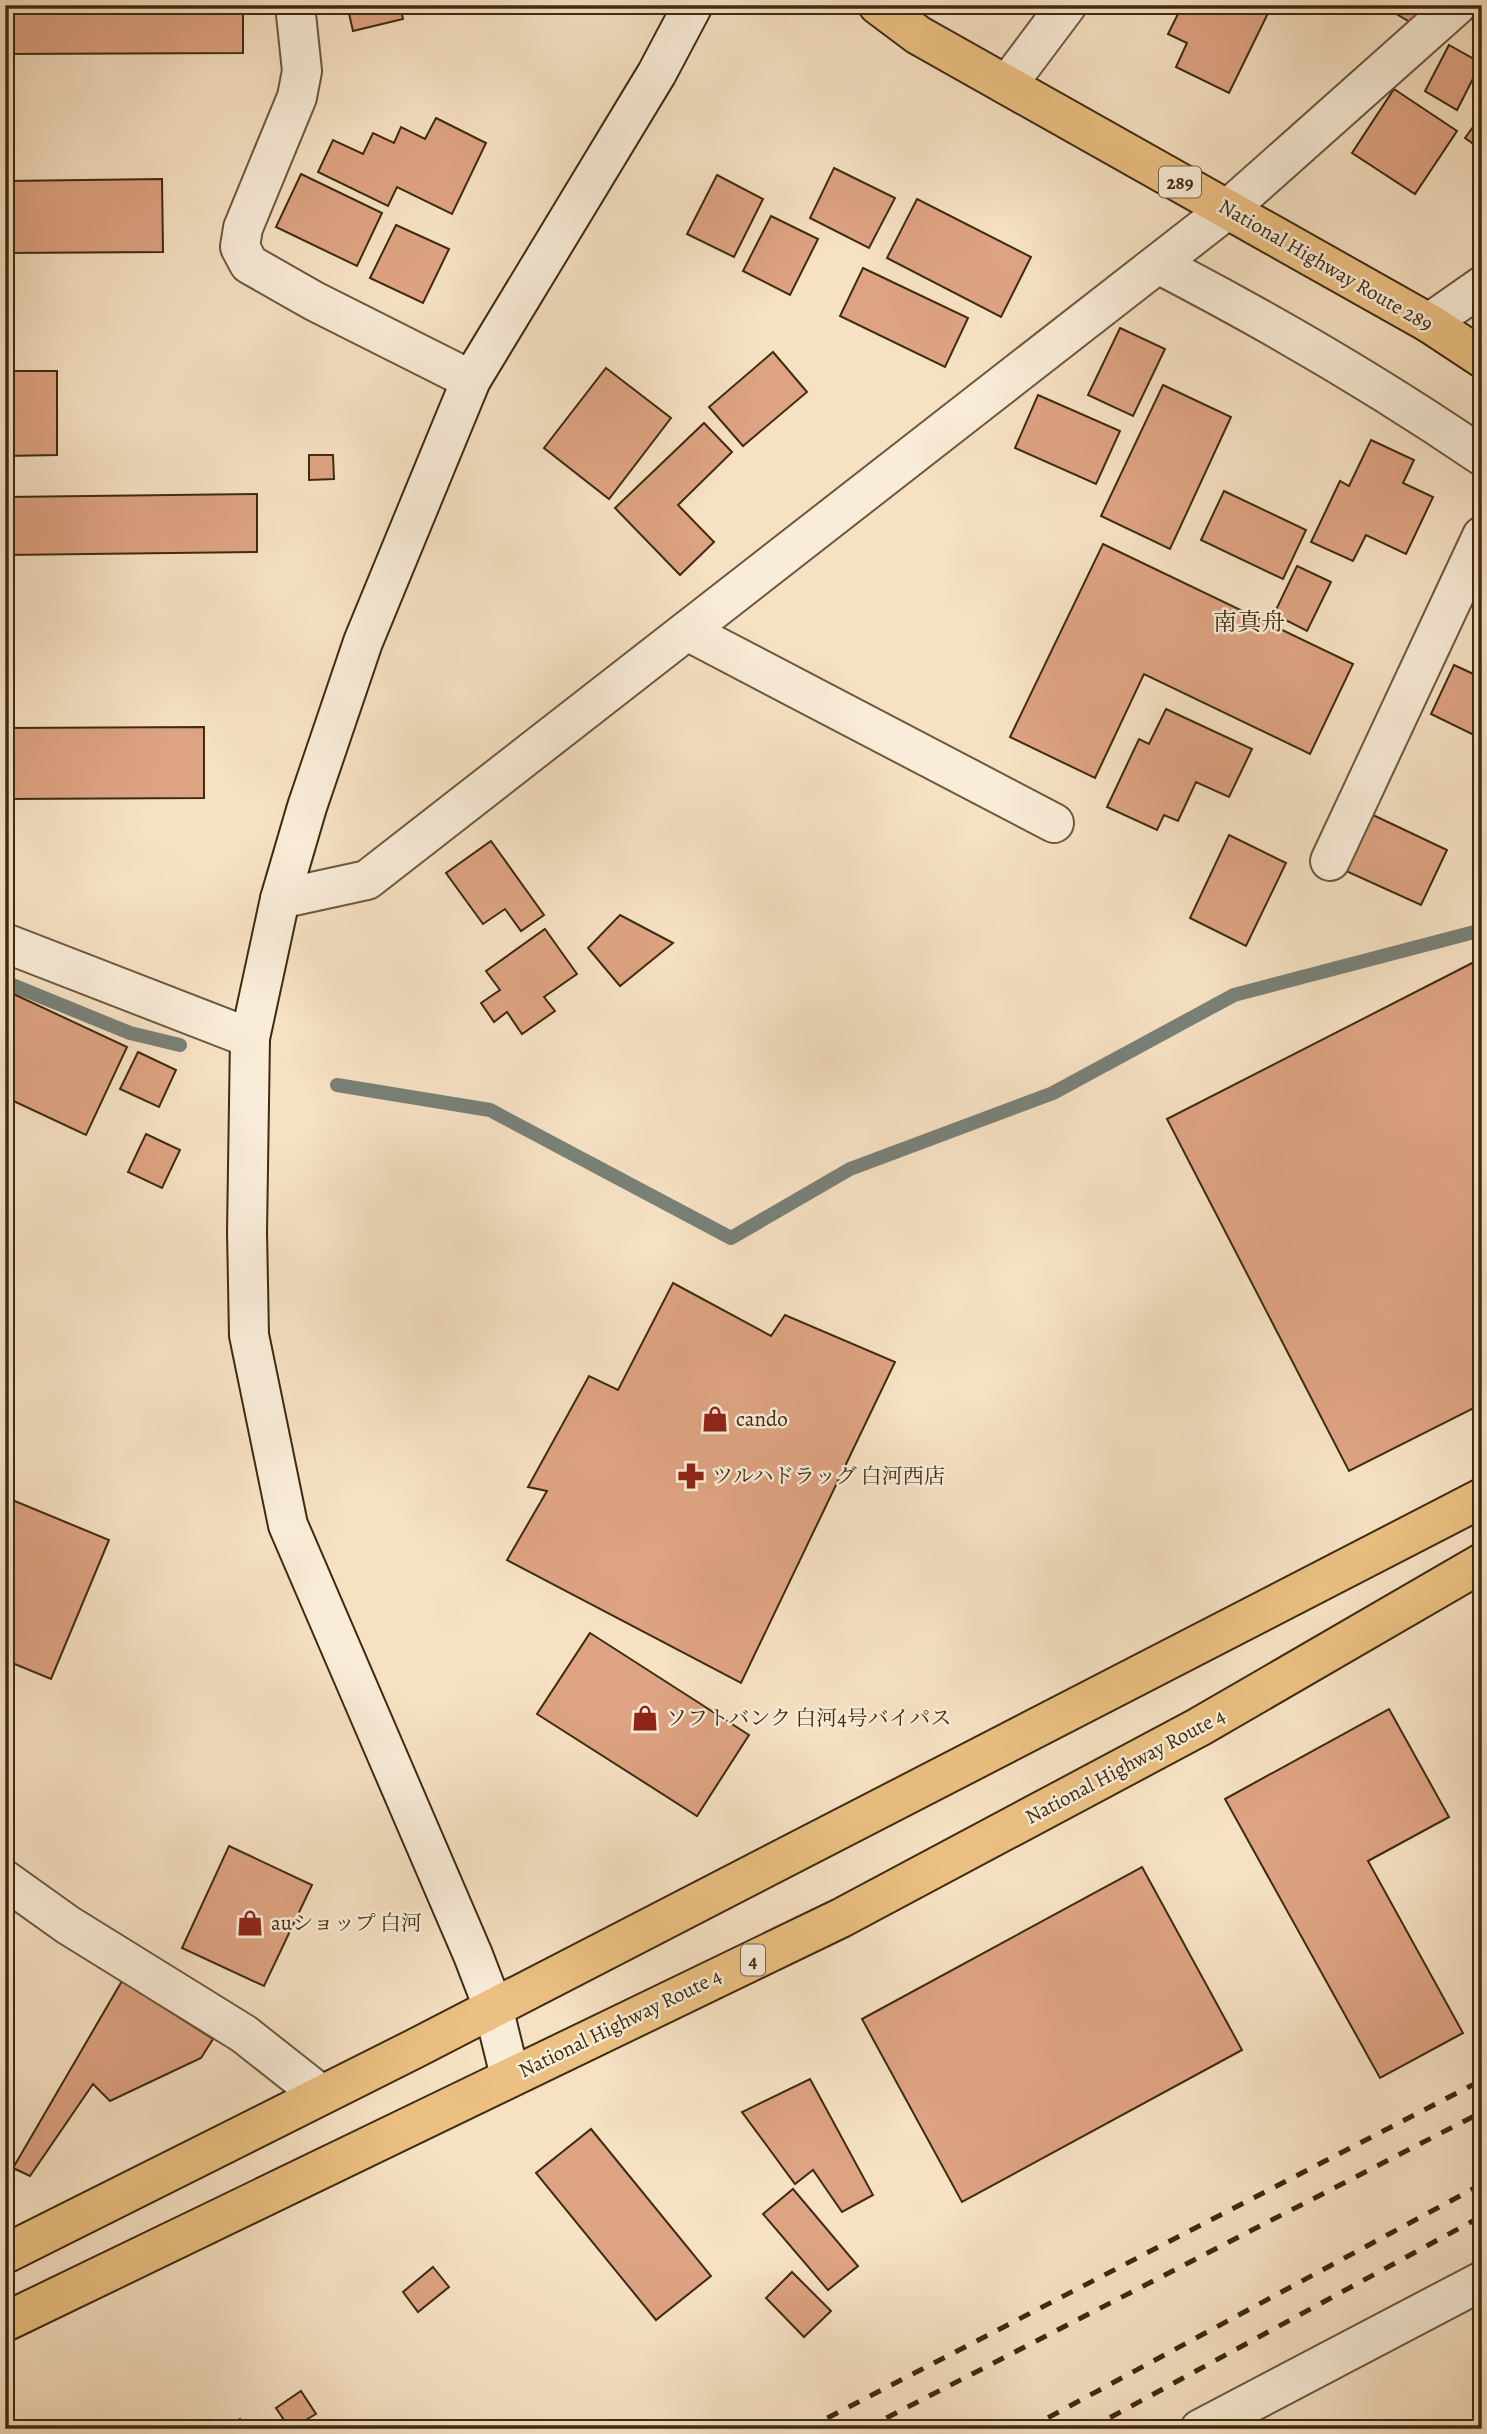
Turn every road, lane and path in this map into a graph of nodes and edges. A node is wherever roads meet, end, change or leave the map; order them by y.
1 (295, 5) edge
2 (693, 5) edge
3 (878, 5) edge
4 (1067, 5) edge
5 (1457, 5) edge
6 (1007, 85) junction
7 (1228, 209) junction
8 (1158, 264) junction
9 (1482, 286) edge
10 (1429, 323) junction
11 (1482, 358) edge
12 (471, 380) junction
13 (1482, 456) edge
14 (1482, 536) edge
15 (687, 631) junction
16 (1054, 822) dead end
17 (1330, 860) dead end
18 (280, 899) junction
19 (5, 943) edge
20 (250, 1038) junction
21 (1482, 1498) edge
22 (1482, 1563) edge
23 (5, 1880) edge
24 (494, 2007) junction
25 (510, 2076) junction
26 (320, 2094) junction
27 (5, 2254) edge
28 (1482, 2281) edge
29 (5, 2322) edge
30 (1200, 2429) edge

1 - 12 street
2 - 12 street
3 - 6 highway, National Highway Route 289 / 289
4 - 6 street
5 - 7 street
6 - 7 highway, National Highway Route 289 / 289
7 - 8 street
7 - 10 highway, National Highway Route 289 / 289
8 - 13 street
8 - 15 street
9 - 10 street
10 - 11 highway, National Highway Route 289 / 289
12 - 18 street
14 - 17 street
15 - 16 street
15 - 18 street
18 - 20 street
19 - 20 street
20 - 24 street
21 - 24 highway
22 - 25 highway, National Highway Route 4 / 4
23 - 26 street
24 - 25 street
24 - 26 highway
25 - 29 highway, National Highway Route 4 / 4
26 - 27 highway
28 - 30 street

